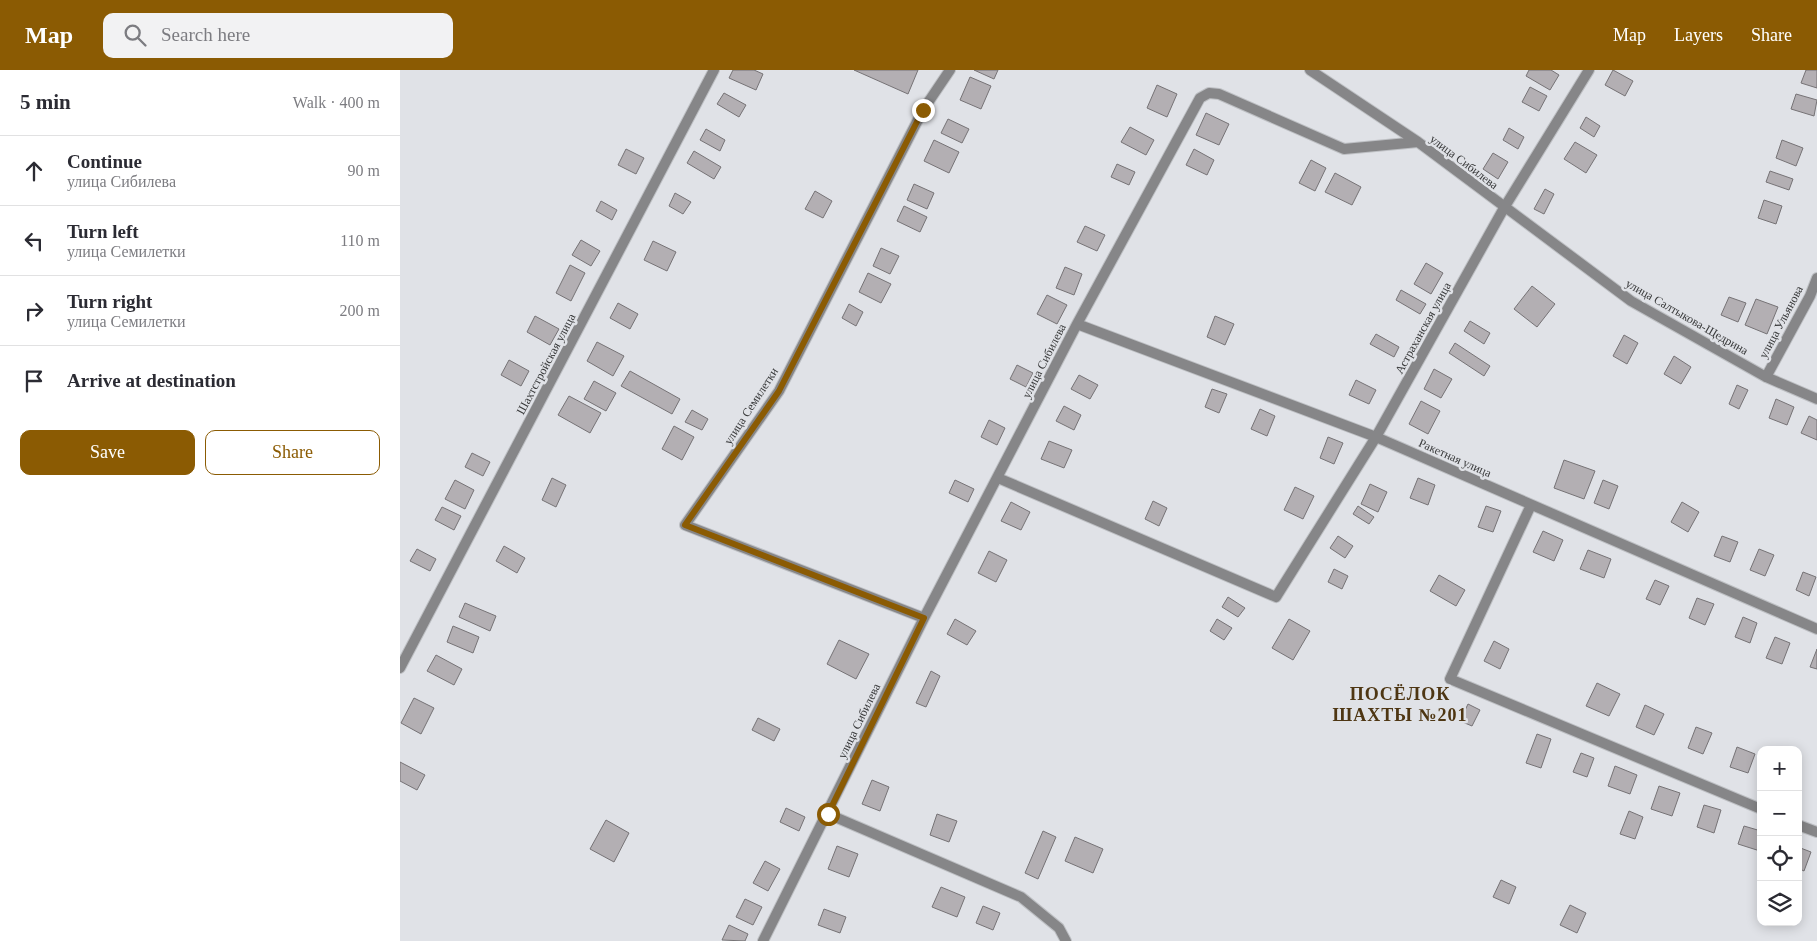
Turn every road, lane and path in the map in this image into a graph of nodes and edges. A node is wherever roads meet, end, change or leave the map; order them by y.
1 (714, 70) edge
2 (950, 70) edge
3 (1310, 70) edge
4 (1589, 70) edge
5 (1418, 142) junction
6 (1504, 208) junction
7 (1817, 278) edge
8 (1077, 324) junction
9 (1766, 377) junction
10 (1817, 399) edge
11 (1376, 437) junction
12 (998, 478) junction
13 (1531, 505) junction
14 (924, 618) junction
15 (1817, 629) edge
16 (400, 668) edge
17 (1757, 807) edge
18 (828, 814) junction
19 (1802, 826) edge
20 (1817, 832) edge
21 (764, 941) edge
22 (1066, 941) edge

1 - 16 street, Шахтстройская улица
2 - 14 street, улица Семилетки
3 - 5 street
4 - 6 street, Астраханская улица
5 - 6 street, улица Сибилева
5 - 8 street, улица Сибилева
6 - 9 street, улица Салтыкова-Щедрина
6 - 11 street, Астраханская улица
7 - 9 street, улица Ульянова
8 - 11 street, Ракетная улица
8 - 12 street, улица Сибилева
9 - 10 street, улица Салтыкова-Щедрина
11 - 12 street, Астраханская улица
11 - 13 street, Ракетная улица
12 - 14 street, улица Сибилева
13 - 15 street, Ракетная улица
13 - 17 street
14 - 18 street, улица Сибилева
18 - 21 street, улица Сибилева
18 - 22 street
19 - 20 street

